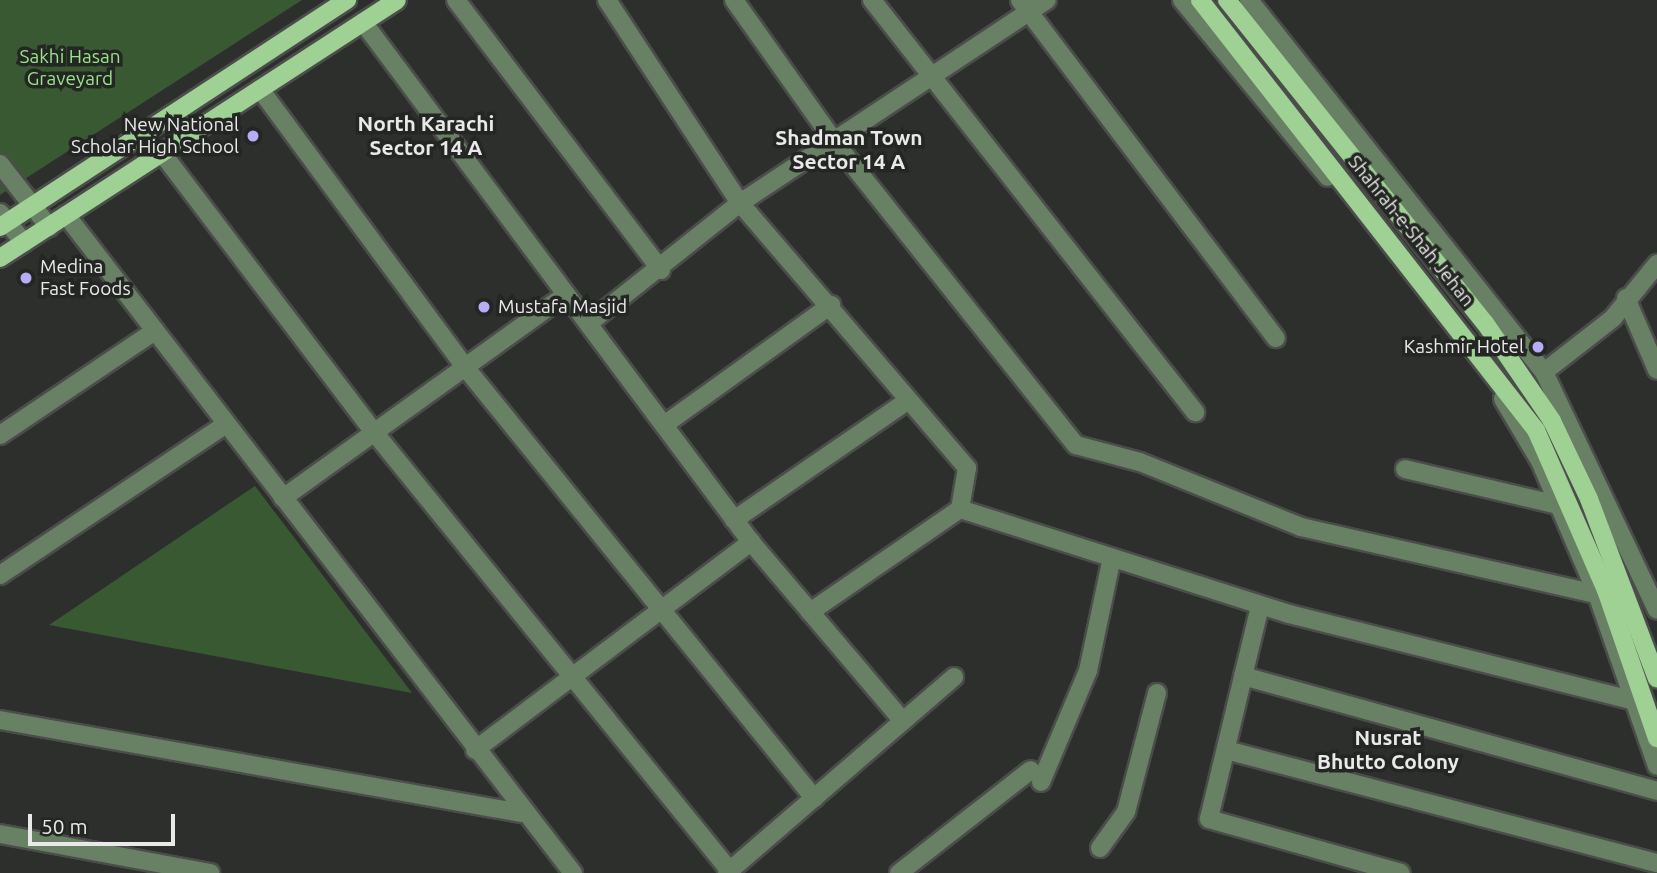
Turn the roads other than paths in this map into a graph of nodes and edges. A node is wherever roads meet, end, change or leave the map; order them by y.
1 (347, 0) edge
2 (397, 0) edge
3 (456, 0) edge
4 (607, 0) edge
5 (734, 0) edge
6 (872, 0) edge
7 (1047, 0) edge
8 (1182, 0) edge
9 (1200, 0) edge
10 (1227, 0) edge
11 (1249, 0) edge
12 (1025, 6) edge
13 (363, 22) junction
14 (929, 78) junction
15 (261, 89) junction
16 (834, 139) junction
17 (162, 153) junction
18 (0, 164) edge
19 (740, 203) junction
20 (32, 205) junction
21 (66, 215) junction
22 (2, 221) edge
23 (49, 227) junction
24 (24, 243) junction
25 (0, 258) edge
26 (1657, 264) edge
27 (661, 270) junction
28 (566, 295) junction
29 (1626, 298) junction
30 (831, 305) junction
31 (589, 323) junction
32 (155, 331) junction
33 (1276, 338) dead end
34 (465, 367) junction
35 (1657, 370) edge
36 (1544, 372) junction
37 (907, 401) junction
38 (1195, 412) dead end
39 (226, 424) junction
40 (664, 425) junction
41 (374, 432) junction
42 (0, 435) edge
43 (1405, 469) dead end
44 (283, 498) junction
45 (1558, 505) junction
46 (960, 509) junction
47 (734, 520) junction
48 (751, 542) junction
49 (1112, 557) junction
50 (0, 575) edge
51 (1597, 594) junction
52 (1260, 606) junction
53 (1657, 610) edge
54 (810, 612) junction
55 (659, 613) junction
56 (1243, 676) junction
57 (954, 677) dead end
58 (571, 678) junction
59 (1657, 679) edge
60 (1157, 693) dead end
61 (1632, 700) junction
62 (0, 720) edge
63 (904, 721) junction
64 (1657, 738) edge
65 (475, 750) junction
66 (1226, 750) junction
67 (1657, 766) edge
68 (1657, 791) edge
69 (814, 798) junction
70 (521, 813) junction
71 (0, 834) edge
72 (1100, 848) dead end
73 (1657, 863) edge
74 (728, 872) edge
75 (210, 873) edge
76 (573, 873) edge
77 (899, 873) edge
78 (1401, 873) edge

1 - 20 main road
2 - 13 main road
3 - 27 street
4 - 19 street
5 - 16 street
6 - 14 street
7 - 12 street
8 - 45 street
9 - 64 main road, Shahrah-e-Shah Jehan
10 - 59 main road, Shahrah-e-Shah Jehan
11 - 36 street
12 - 14 street
12 - 33 street
13 - 15 main road
13 - 28 street
14 - 16 street
14 - 38 street
15 - 17 main road
15 - 34 street
16 - 19 street
16 - 51 street
17 - 21 main road
17 - 41 street
18 - 20 street
19 - 27 street
19 - 30 street
20 - 22 main road
20 - 23 street
21 - 23 main road
21 - 32 street
22 - 24 street
23 - 24 main road
24 - 25 main road
26 - 29 street
27 - 31 street
28 - 31 street
28 - 34 street
29 - 35 street
29 - 36 street
30 - 37 street
30 - 40 street
31 - 40 street
32 - 39 street
32 - 42 street
34 - 41 street
34 - 55 street
36 - 53 street
37 - 46 street
37 - 47 street
39 - 44 street
39 - 50 street
40 - 47 street
41 - 44 street
41 - 58 street
43 - 45 street
44 - 65 street
45 - 51 street
46 - 49 street
46 - 54 street
47 - 48 street
48 - 54 street
48 - 55 street
49 - 52 street
49 - 77 street
51 - 61 street
52 - 56 street
52 - 61 street
54 - 63 street
55 - 58 street
55 - 69 street
56 - 66 street
56 - 68 street
57 - 63 street
58 - 65 street
58 - 74 street
60 - 72 street
61 - 67 street
62 - 70 street
63 - 69 street
65 - 70 street
66 - 73 street
66 - 78 street
69 - 74 street
70 - 76 street
71 - 75 street

